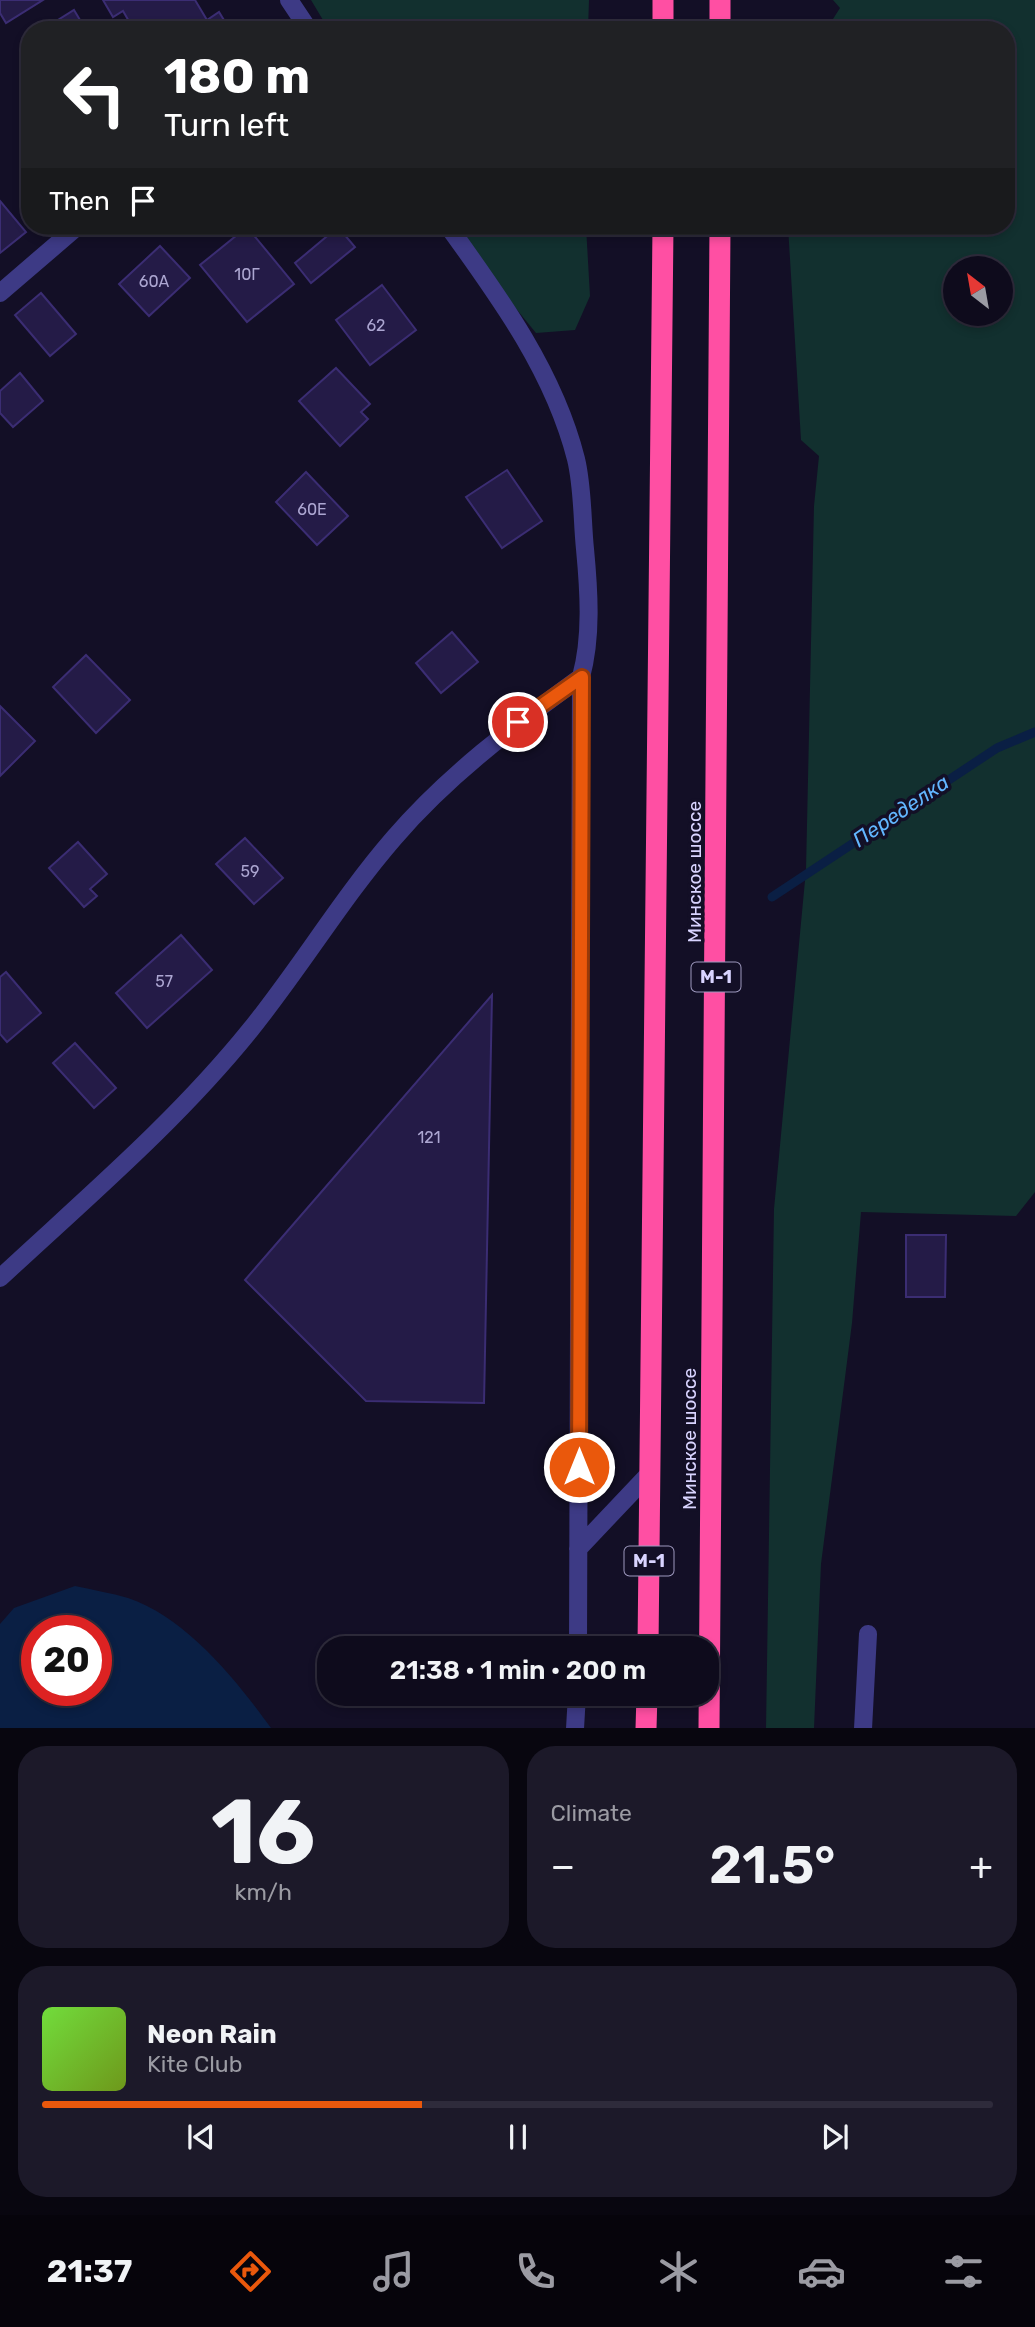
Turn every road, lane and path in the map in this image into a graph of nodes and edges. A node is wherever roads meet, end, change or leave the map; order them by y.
1 (289, 0) edge
2 (663, 0) edge
3 (720, 0) edge
4 (303, 21) edge
5 (663, 21) edge
6 (720, 21) edge
7 (68, 235) edge
8 (455, 235) edge
9 (663, 235) edge
10 (720, 235) edge
11 (0, 293) edge
12 (582, 677) junction
13 (0, 1278) edge
14 (650, 1473) junction
15 (578, 1549) junction
16 (868, 1634) dead end
17 (578, 1636) edge
18 (648, 1636) edge
19 (576, 1706) edge
20 (647, 1706) edge
21 (575, 1728) edge
22 (646, 1728) edge
23 (709, 1728) edge
24 (863, 1728) edge

1 - 4 street
2 - 5 highway
3 - 6 highway
7 - 11 street
8 - 12 street
9 - 14 highway, Минское шоссе / М-1
10 - 23 highway, Минское шоссе / М-1
12 - 13 street
12 - 15 street
14 - 15 street
14 - 18 highway, Минское шоссе / М-1
15 - 17 street
16 - 24 street
19 - 21 street
20 - 22 highway

